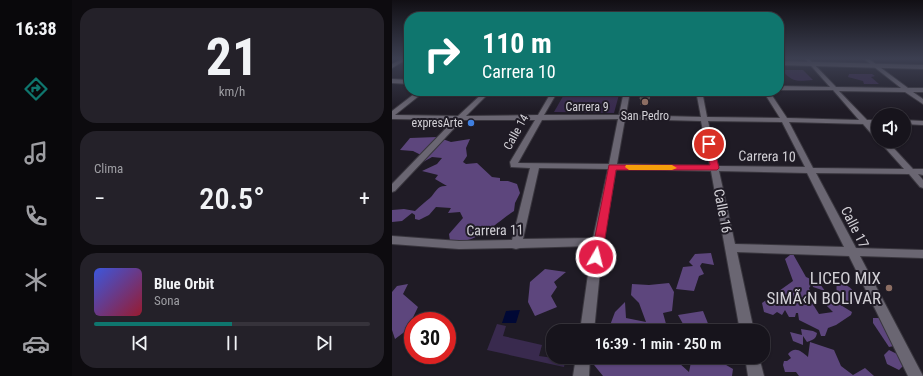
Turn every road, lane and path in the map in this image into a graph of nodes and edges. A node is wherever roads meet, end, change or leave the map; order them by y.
1 (824, 77) edge
2 (889, 77) edge
3 (392, 81) edge
4 (404, 82) edge
5 (784, 88) edge
6 (834, 88) junction
7 (907, 90) junction
8 (923, 90) edge
9 (416, 96) edge
10 (483, 96) edge
11 (552, 96) edge
12 (626, 96) edge
13 (700, 96) edge
14 (769, 96) edge
15 (923, 102) edge
16 (392, 116) edge
17 (621, 117) junction
18 (460, 118) junction
19 (539, 118) junction
20 (705, 120) junction
21 (786, 121) junction
22 (865, 122) junction
23 (871, 122) edge
24 (911, 122) edge
25 (923, 122) edge
26 (871, 128) edge
27 (889, 148) edge
28 (514, 165) joint
29 (536, 166) junction
30 (612, 167) junction
31 (714, 168) junction
32 (811, 170) junction
33 (910, 171) junction
34 (923, 172) edge
35 (923, 185) edge
36 (392, 189) edge
37 (392, 240) edge
38 (598, 242) junction
39 (516, 245) junction
40 (730, 248) junction
41 (851, 251) junction
42 (923, 254) edge
43 (588, 324) edge
44 (746, 324) edge
45 (582, 364) edge
46 (753, 364) edge
47 (581, 376) edge
48 (756, 376) edge
49 (916, 376) edge

1 - 6 street
2 - 7 street
3 - 4 street
5 - 6 street
6 - 7 street
6 - 22 street
7 - 8 street
7 - 15 street
9 - 16 street
10 - 18 street
11 - 19 street, Calle 14
12 - 17 street
13 - 20 street, Calle 16
14 - 21 street, Calle 17
16 - 18 street, Carrera 9
17 - 19 street, Carrera 9
17 - 20 street, Carrera 9
17 - 30 street
18 - 19 street, Carrera 9
18 - 36 street
19 - 28 street, Calle 14
20 - 21 street, Carrera 9
20 - 31 street, Calle 16
21 - 22 street, Carrera 9
21 - 32 street, Calle 17
22 - 23 street, Carrera 9
22 - 26 street
24 - 25 street
27 - 33 street
28 - 29 street, Carrera 10
29 - 30 street, Carrera 10
29 - 39 street
30 - 31 street, Carrera 10
30 - 38 street
31 - 32 street, Carrera 10
31 - 40 street, Calle 16
32 - 33 street, Carrera 10
32 - 41 street, Calle 17
33 - 34 street, Carrera 10
33 - 35 street
37 - 39 street, Carrera 11
38 - 39 street, Carrera 11
38 - 43 street
40 - 41 street
40 - 44 street, Calle 16
41 - 42 street
41 - 49 street, Calle 17
45 - 47 street
46 - 48 street

